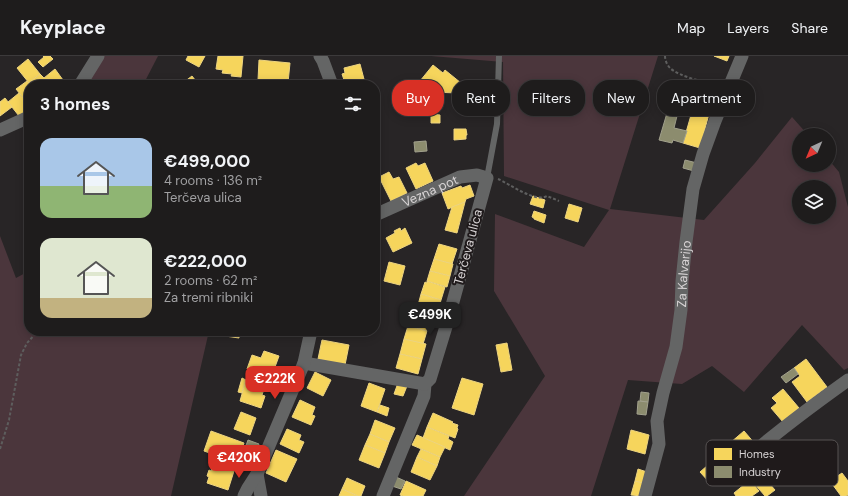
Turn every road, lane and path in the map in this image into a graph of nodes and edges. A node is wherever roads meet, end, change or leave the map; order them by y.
1 (98, 56) edge
2 (320, 56) edge
3 (499, 56) edge
4 (666, 56) edge
5 (742, 56) edge
6 (83, 80) edge
7 (328, 80) edge
8 (697, 80) edge
9 (732, 80) edge
10 (717, 116) edge
11 (24, 119) edge
12 (0, 130) edge
13 (487, 178) junction
14 (560, 201) dead end
15 (380, 213) edge
16 (33, 336) edge
17 (310, 336) edge
18 (304, 363) junction
19 (848, 380) edge
20 (425, 384) junction
21 (768, 440) edge
22 (0, 449) edge
23 (257, 474) junction
24 (244, 496) edge
25 (261, 496) edge
26 (383, 496) edge
27 (645, 496) edge

1 - 6 street
2 - 7 street
3 - 13 lane
4 - 8 path
5 - 9 street, Za Kalvarijo
10 - 27 street, Za Kalvarijo
11 - 12 street
13 - 14 path
13 - 15 street, Vezna pot
13 - 20 street, Terčeva ulica
16 - 22 path
17 - 18 street
18 - 20 street
18 - 23 street
19 - 21 street
20 - 26 street, Terčeva ulica
23 - 24 street
23 - 25 street

